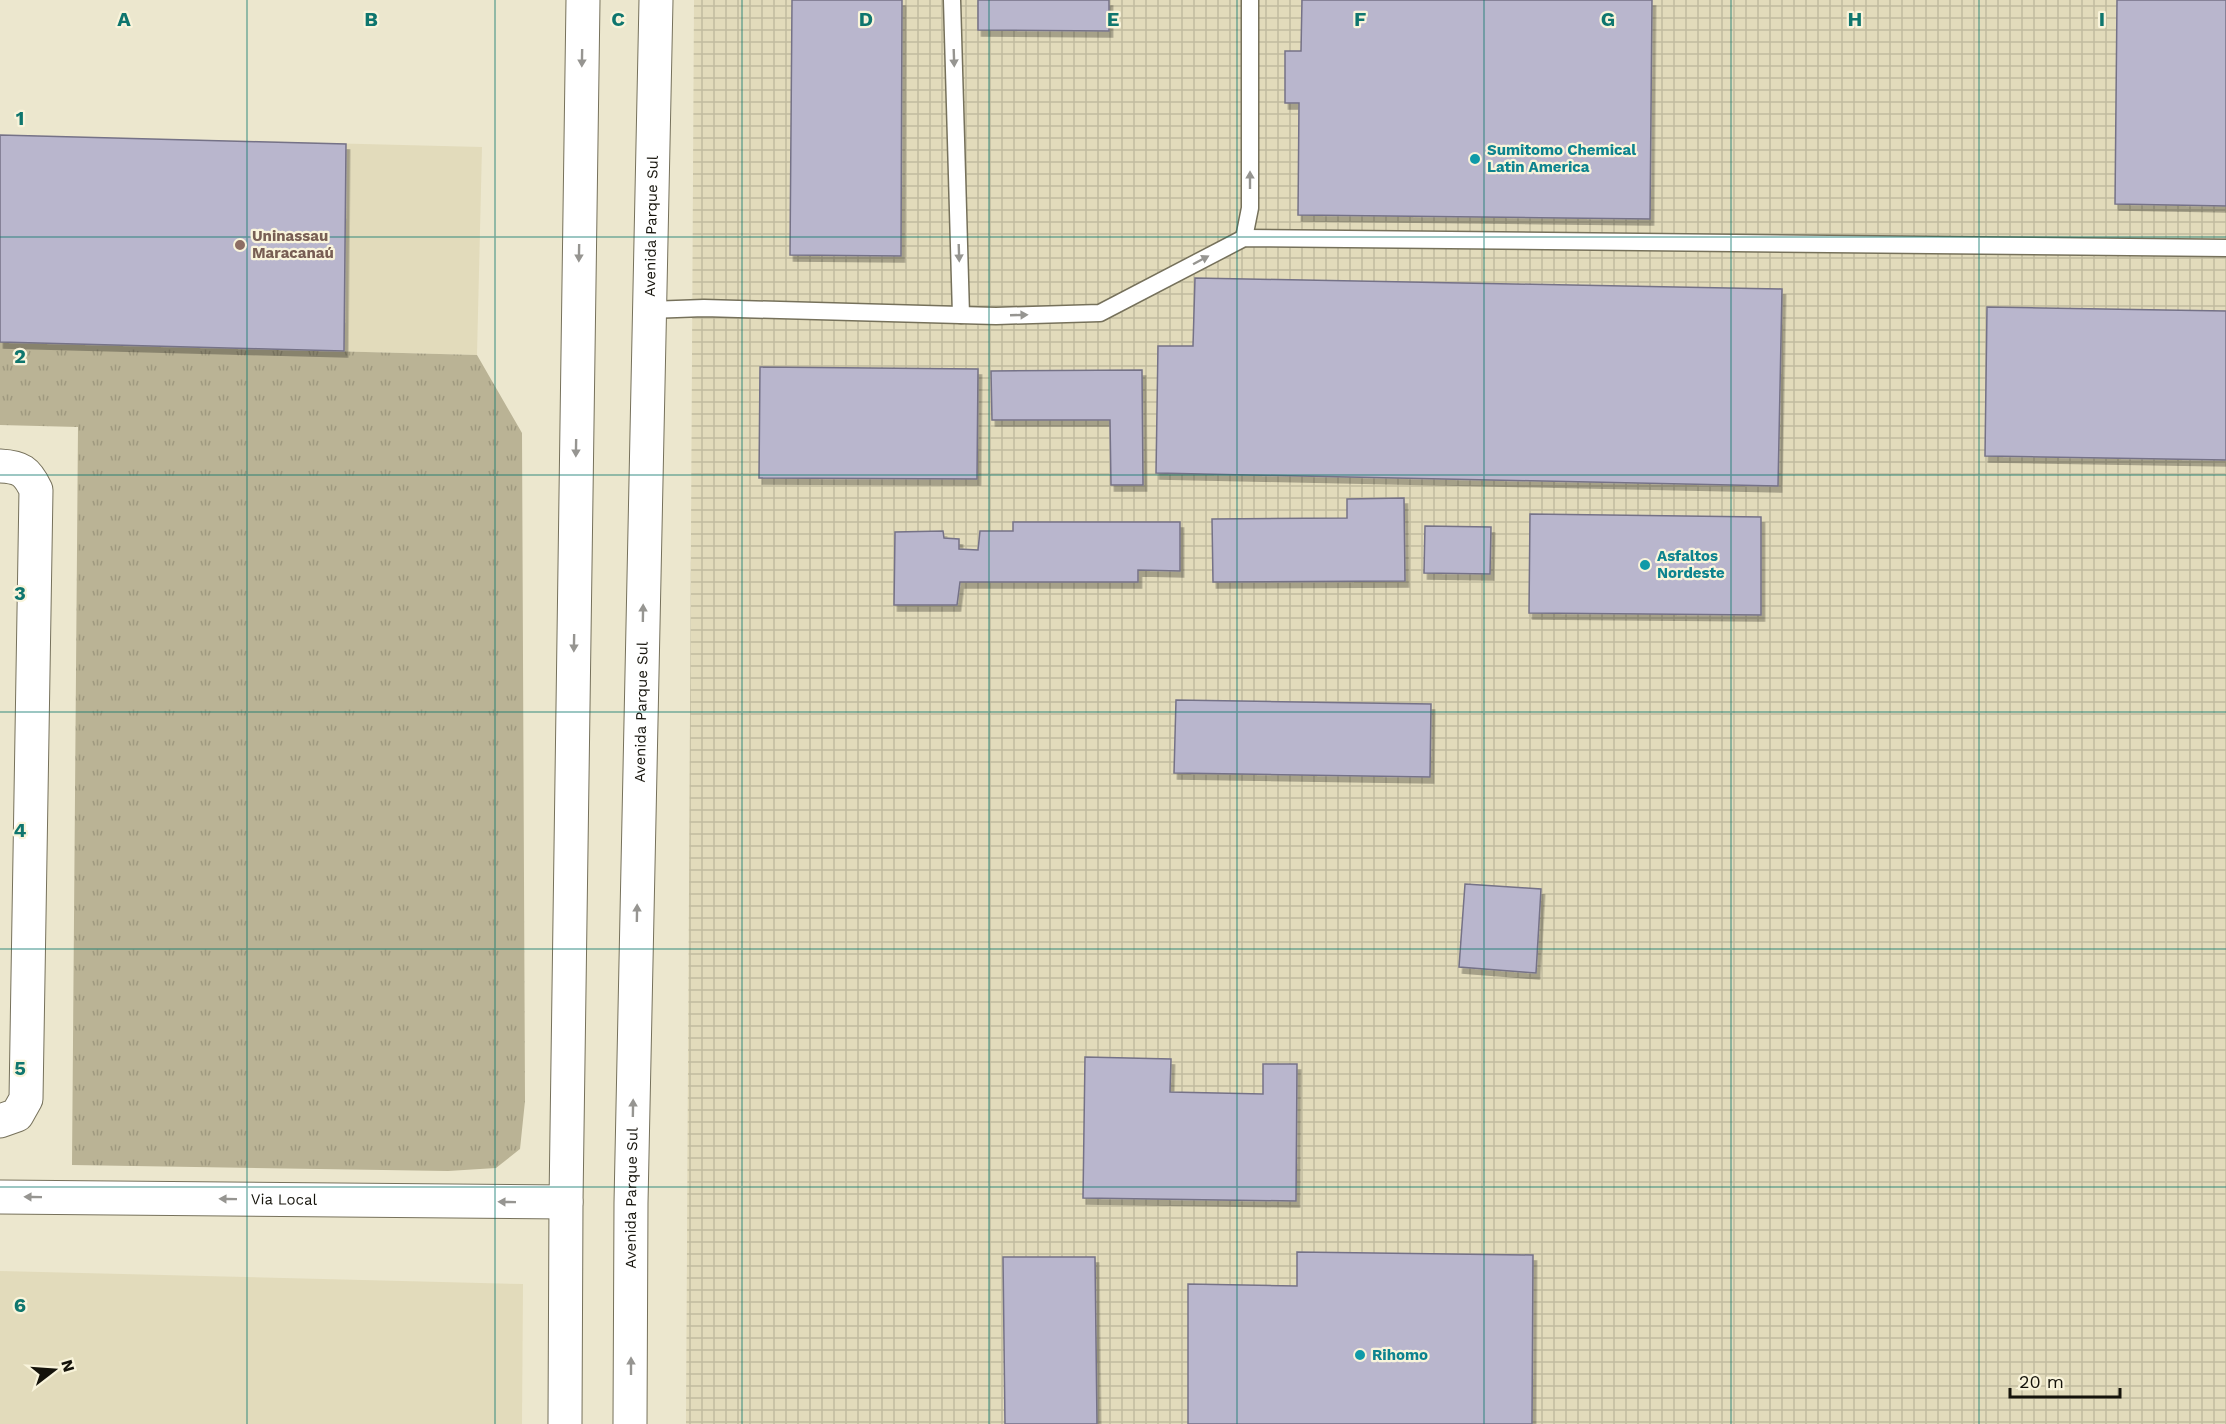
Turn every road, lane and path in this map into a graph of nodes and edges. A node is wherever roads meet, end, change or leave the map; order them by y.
1 (583, 0) edge
2 (656, 0) edge
3 (952, 0) edge
4 (1251, 0) edge
5 (1244, 238) junction
6 (2226, 248) edge
7 (650, 310) junction
8 (961, 315) junction
9 (0, 466) edge
10 (0, 1121) edge
11 (0, 1197) edge
12 (566, 1202) junction
13 (565, 1424) edge
14 (630, 1424) edge

1 -> 12 street
2 - 7 street, Avenida Parque Sul
3 -> 8 lane
5 -> 4 lane
5 - 6 lane
8 -> 5 lane
7 - 8 lane
14 -> 7 street, Avenida Parque Sul
9 - 10 street
12 -> 11 street, Via Local
12 - 13 street

